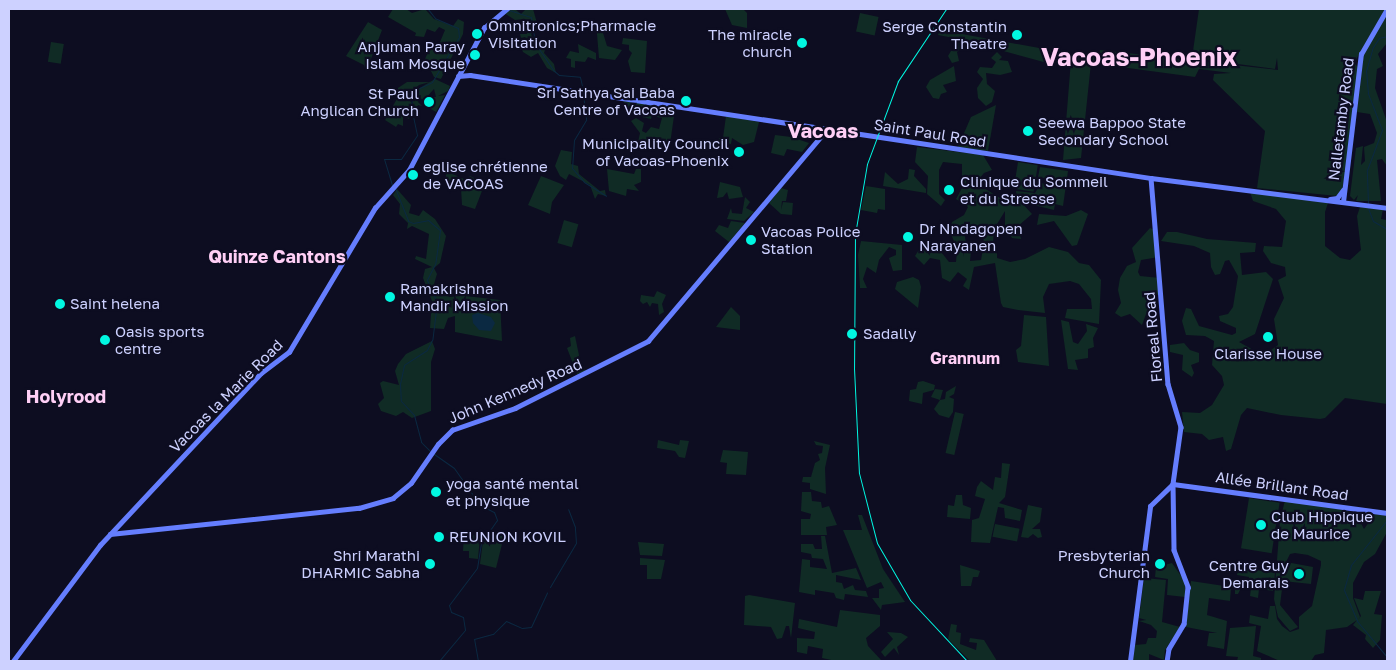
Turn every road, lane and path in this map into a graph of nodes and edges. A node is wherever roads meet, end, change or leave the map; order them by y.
1 (507, 9) edge
2 (1387, 9) edge
3 (463, 67) junction
4 (470, 75) junction
5 (458, 76) junction
6 (827, 129) junction
7 (1348, 167) junction
8 (1150, 178) junction
9 (1319, 199) junction
10 (1343, 202) junction
11 (1387, 208) edge
12 (1173, 484) junction
13 (1387, 513) edge
14 (110, 534) junction
15 (13, 661) edge
16 (1130, 661) edge
17 (1167, 661) edge

1 - 3 main road, Vacoas la Marie Road
2 - 7 main road, Nalletamby Road
3 - 4 main road
3 - 5 main road, Vacoas la Marie Road
4 - 5 main road, Saint Paul Road
4 - 6 main road, Saint Paul Road
5 - 14 main road, Vacoas la Marie Road
6 - 8 main road, Saint Paul Road
6 - 14 main road, John Kennedy Road
7 - 9 main road
7 - 10 main road, Nalletamby Road
8 - 9 main road, Saint Paul Road
8 - 12 main road, Floreal Road
9 - 10 main road, Saint Paul Road
10 - 11 main road, Saint Paul Road
12 - 13 main road, Allée Brillant Road
12 - 16 main road
12 - 17 main road, Floreal Road
14 - 15 main road, Vacoas la Marie Road

